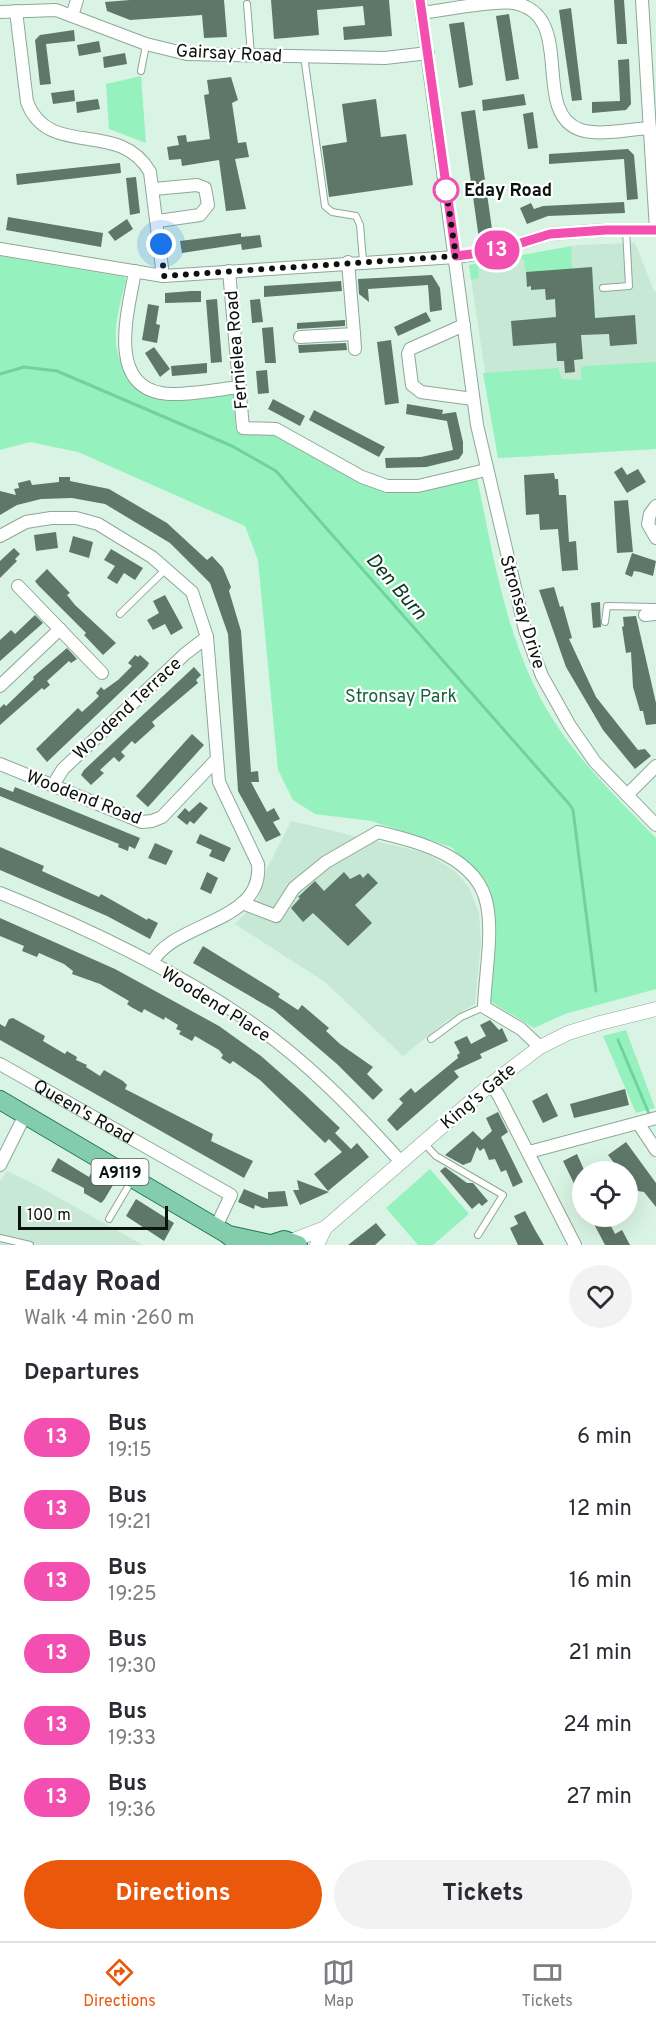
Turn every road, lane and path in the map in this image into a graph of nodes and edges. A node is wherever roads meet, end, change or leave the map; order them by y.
1 (77, 0) edge
2 (420, 0) edge
3 (642, 0) edge
4 (247, 4) dead end
5 (16, 11) junction
6 (0, 12) edge
7 (422, 13) junction
8 (72, 15) junction
9 (146, 44) junction
10 (428, 52) junction
11 (251, 55) junction
12 (304, 56) junction
13 (141, 71) dead end
14 (651, 76) edge
15 (650, 128) junction
16 (154, 189) junction
17 (158, 221) junction
18 (626, 229) junction
19 (656, 230) edge
20 (0, 249) edge
21 (456, 256) junction
22 (363, 261) junction
23 (348, 262) junction
24 (135, 271) junction
25 (229, 272) junction
26 (164, 276) junction
27 (603, 288) dead end
28 (464, 325) junction
29 (354, 334) junction
30 (300, 337) dead end
31 (355, 349) dead end
32 (240, 387) junction
33 (473, 399) junction
34 (486, 470) junction
35 (656, 506) edge
36 (0, 536) edge
37 (656, 538) edge
38 (166, 568) junction
39 (21, 593) dead end
40 (653, 612) edge
41 (120, 614) dead end
42 (606, 622) dead end
43 (60, 629) junction
44 (207, 638) junction
45 (95, 670) dead end
46 (0, 686) edge
47 (216, 760) junction
48 (0, 764) edge
49 (656, 766) edge
50 (53, 785) junction
51 (627, 795) junction
52 (656, 825) edge
53 (0, 893) edge
54 (242, 903) junction
55 (152, 963) junction
56 (484, 1007) junction
57 (656, 1009) edge
58 (431, 1039) dead end
59 (540, 1047) junction
60 (0, 1064) edge
61 (490, 1084) junction
62 (0, 1100) edge
63 (25, 1115) junction
64 (656, 1118) edge
65 (640, 1122) junction
66 (423, 1143) junction
67 (656, 1150) edge
68 (529, 1152) junction
69 (401, 1162) junction
70 (0, 1165) edge
71 (132, 1179) junction
72 (109, 1219) dead end
73 (325, 1228) junction
74 (226, 1231) edge
75 (478, 1235) dead end
76 (0, 1238) edge
77 (295, 1243) edge
78 (30, 1245) edge
79 (269, 1245) edge
80 (317, 1245) edge
81 (575, 1245) edge

1 - 8 street
2 - 7 street, Stronsay Drive
3 - 14 street
4 - 11 lane
5 - 6 street, Gairsay Road
5 - 8 street, Gairsay Road
5 - 16 street
7 - 10 street, Stronsay Drive
7 - 15 street
8 - 9 street, Gairsay Road
9 - 11 street, Gairsay Road
9 - 13 lane
10 - 12 street, Gairsay Road
10 - 21 street, Stronsay Drive
11 - 12 street, Gairsay Road
12 - 22 lane
14 - 15 street
15 - 19 street
16 - 17 street
16 - 17 street
17 - 26 street
18 - 19 street
18 - 21 street
18 - 27 lane
20 - 24 street
21 - 22 street
21 - 28 street, Stronsay Drive
22 - 23 street
23 - 25 street
23 - 29 street
24 - 26 street
24 - 32 street
25 - 26 street
25 - 32 street, Fernielea Road
28 - 33 street, Stronsay Drive
28 - 33 street
29 - 30 street
29 - 31 street
32 - 34 street, Fernielea Road
33 - 34 street, Stronsay Drive
34 - 51 street, Stronsay Drive
35 - 37 street
36 - 38 street
38 - 41 lane
38 - 44 street
39 - 43 street
40 - 42 lane
43 - 45 street
43 - 46 street
44 - 47 street
44 - 50 street, Woodend Terrace
47 - 50 street, Woodend Road
47 - 54 street
48 - 50 street, Woodend Road
49 - 51 street
51 - 52 street, Stronsay Drive
53 - 55 street, Woodend Place
54 - 55 street
54 - 56 street
55 - 69 street, Woodend Place
56 - 58 lane
56 - 59 street
57 - 59 street, King's Gate
59 - 61 street, King's Gate
60 - 74 street, Queen's Road
61 - 66 street, King's Gate
61 - 68 street
62 - 63 main road, Queen's Road / A9119
63 - 70 street
63 - 71 main road, Queen's Road / A9119
64 - 65 street
65 - 67 street
65 - 68 street
66 - 69 street, King's Gate
66 - 75 lane
68 - 81 street
69 - 73 street, King's Gate
71 - 72 lane
71 - 74 main road, Queen's Road / A9119
73 - 77 street, King's Gate
73 - 80 street, King's Gate
74 - 79 main road, Queen's Road / A9119
76 - 78 lane
77 - 79 main road, A9119

